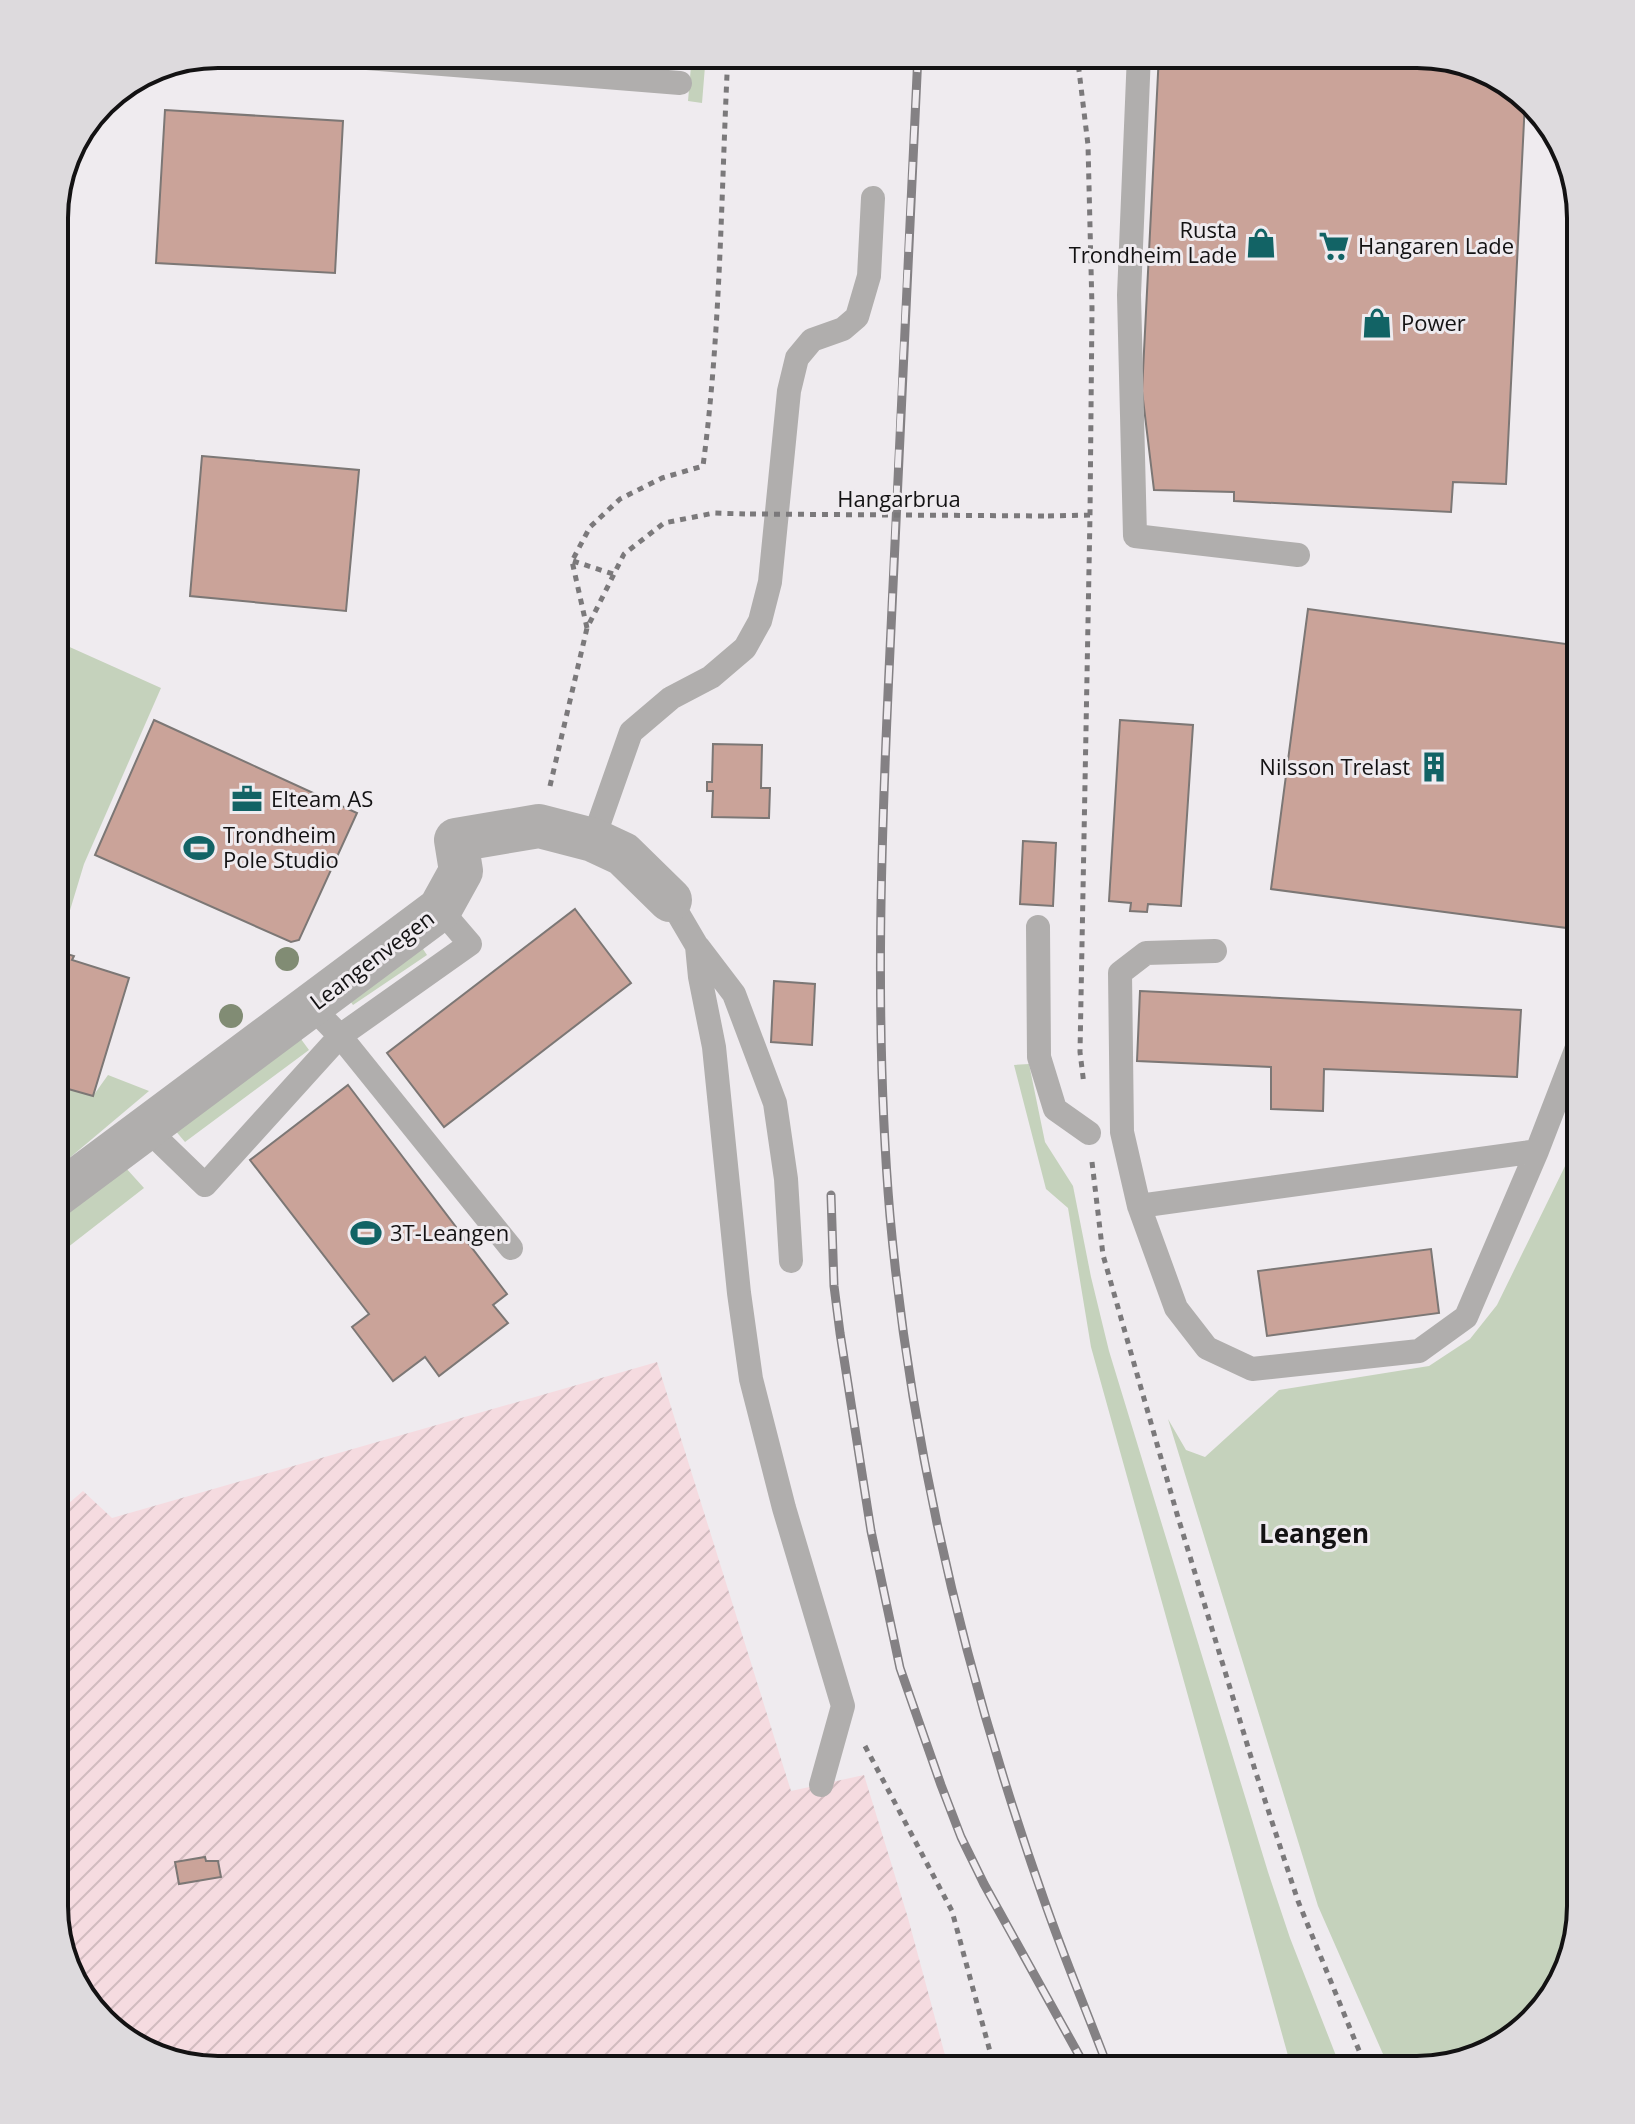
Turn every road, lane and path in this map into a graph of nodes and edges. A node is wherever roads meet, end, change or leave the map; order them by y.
1 (492, 68) edge
2 (727, 68) edge
3 (1138, 68) edge
4 (680, 83) dead end
5 (873, 198) dead end
6 (1090, 515) dead end
7 (1298, 555) dead end
8 (572, 561) junction
9 (613, 574) junction
10 (587, 628) junction
11 (539, 826) junction
12 (593, 840) junction
13 (670, 900) joint
14 (1038, 927) dead end
15 (697, 946) junction
16 (1215, 951) dead end
17 (326, 1021) junction
18 (1567, 1073) edge
19 (146, 1128) junction
20 (1089, 1133) dead end
21 (1537, 1151) junction
22 (68, 1186) edge
23 (1139, 1206) junction
24 (511, 1248) dead end
25 (791, 1261) dead end
26 (843, 1706) junction
27 (821, 1785) dead end
28 (991, 2056) edge

1 - 4 lane
2 - 8 path
3 - 7 lane
5 - 12 lane
6 - 9 path, Hangarbrua, bridge
8 - 9 path
8 - 10 path
9 - 10 path, Hangarbrua
10 - 11 path
11 - 12 street, Leangenvegen
11 - 17 street, Leangenvegen
12 - 13 street, Leangenvegen
13 - 15 lane
14 - 20 lane
15 - 25 lane
15 - 26 lane
16 - 23 lane
17 - 19 street, Leangenvegen
17 - 19 lane
17 - 24 lane
18 - 21 lane
19 - 22 street, Leangenvegen
21 - 23 lane
21 - 23 lane
26 - 27 lane
26 - 28 path

